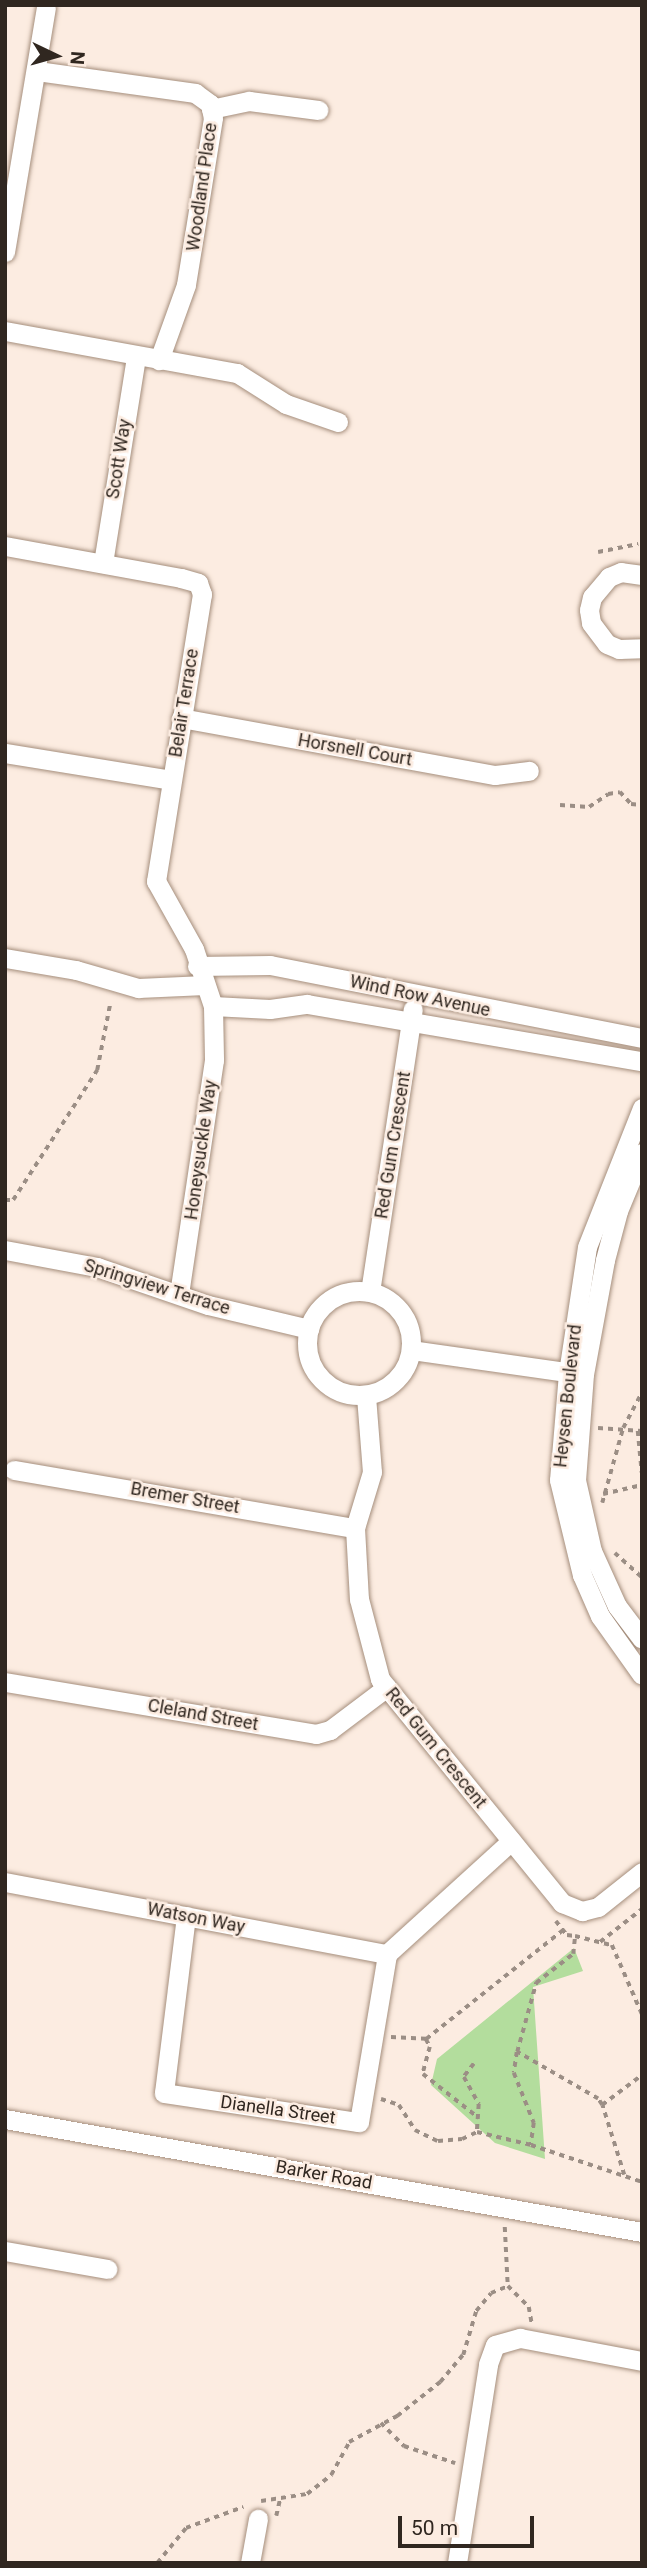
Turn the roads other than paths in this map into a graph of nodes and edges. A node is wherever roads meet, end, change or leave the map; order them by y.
1 (46, 7) edge
2 (37, 71) junction
3 (211, 109) junction
4 (317, 110) dead end
5 (5, 252) edge
6 (5, 331) edge
7 (136, 356) junction
8 (159, 360) junction
9 (338, 422) dead end
10 (5, 546) edge
11 (103, 563) junction
12 (642, 575) edge
13 (639, 653) edge
14 (181, 718) junction
15 (5, 753) edge
16 (529, 771) dead end
17 (171, 780) junction
18 (5, 958) edge
19 (197, 966) junction
20 (205, 985) junction
21 (416, 998) junction
22 (213, 1006) junction
23 (411, 1020) junction
24 (642, 1038) edge
25 (642, 1061) edge
26 (642, 1108) edge
27 (642, 1153) edge
28 (5, 1250) edge
29 (370, 1292) junction
30 (179, 1293) junction
31 (309, 1329) junction
32 (411, 1350) junction
33 (576, 1374) junction
34 (366, 1396) junction
35 (14, 1470) dead end
36 (355, 1528) junction
37 (642, 1639) edge
38 (642, 1675) edge
39 (5, 1682) edge
40 (387, 1688) junction
41 (511, 1841) junction
42 (642, 1872) edge
43 (5, 1882) edge
44 (186, 1916) junction
45 (387, 1954) junction
46 (5, 2119) edge
47 (642, 2232) edge
48 (5, 2251) edge
49 (107, 2269) dead end
50 (642, 2361) edge
51 (258, 2519) dead end
52 (250, 2563) edge
53 (457, 2563) edge

1 - 2 street
2 - 3 street, Woodland Place
2 - 5 street
3 - 4 street
3 - 8 street, Woodland Place
6 - 7 street
7 - 8 street
7 - 11 street, Scott Way
8 - 9 street
10 - 11 street, Belair Terrace
11 - 14 street, Belair Terrace
12 - 13 street
14 - 16 street, Horsnell Court
14 - 17 street, Belair Terrace
15 - 17 street
17 - 19 street, Belair Terrace
18 - 20 street
19 - 20 street, Belair Terrace
19 - 21 street, Wind Row Avenue
20 - 22 street, Belair Terrace
21 - 23 street, Red Gum Crescent
21 - 24 street, Wind Row Avenue
22 - 23 street, Wind Row Avenue
22 - 30 street, Honeysuckle Way
23 - 25 street, Wind Row Avenue
23 - 29 street, Red Gum Crescent
26 - 33 street, Heysen Boulevard
27 - 33 street, Heysen Boulevard
28 - 30 street, Springview Terrace
29 - 31 street
29 - 32 street
30 - 31 street, Springview Terrace
31 - 34 street
32 - 33 street
32 - 34 street
33 - 37 street, Heysen Boulevard
33 - 38 street, Heysen Boulevard
34 - 36 street, Red Gum Crescent
35 - 36 street, Bremer Street
36 - 40 street, Red Gum Crescent
39 - 40 street, Cleland Street
40 - 41 street, Red Gum Crescent
41 - 42 street, Red Gum Crescent
41 - 45 street
43 - 44 street, Watson Way
44 - 45 street, Watson Way
44 - 45 street, Dianella Street
46 - 47 street, Barker Road
48 - 49 street
50 - 53 street
51 - 52 street

